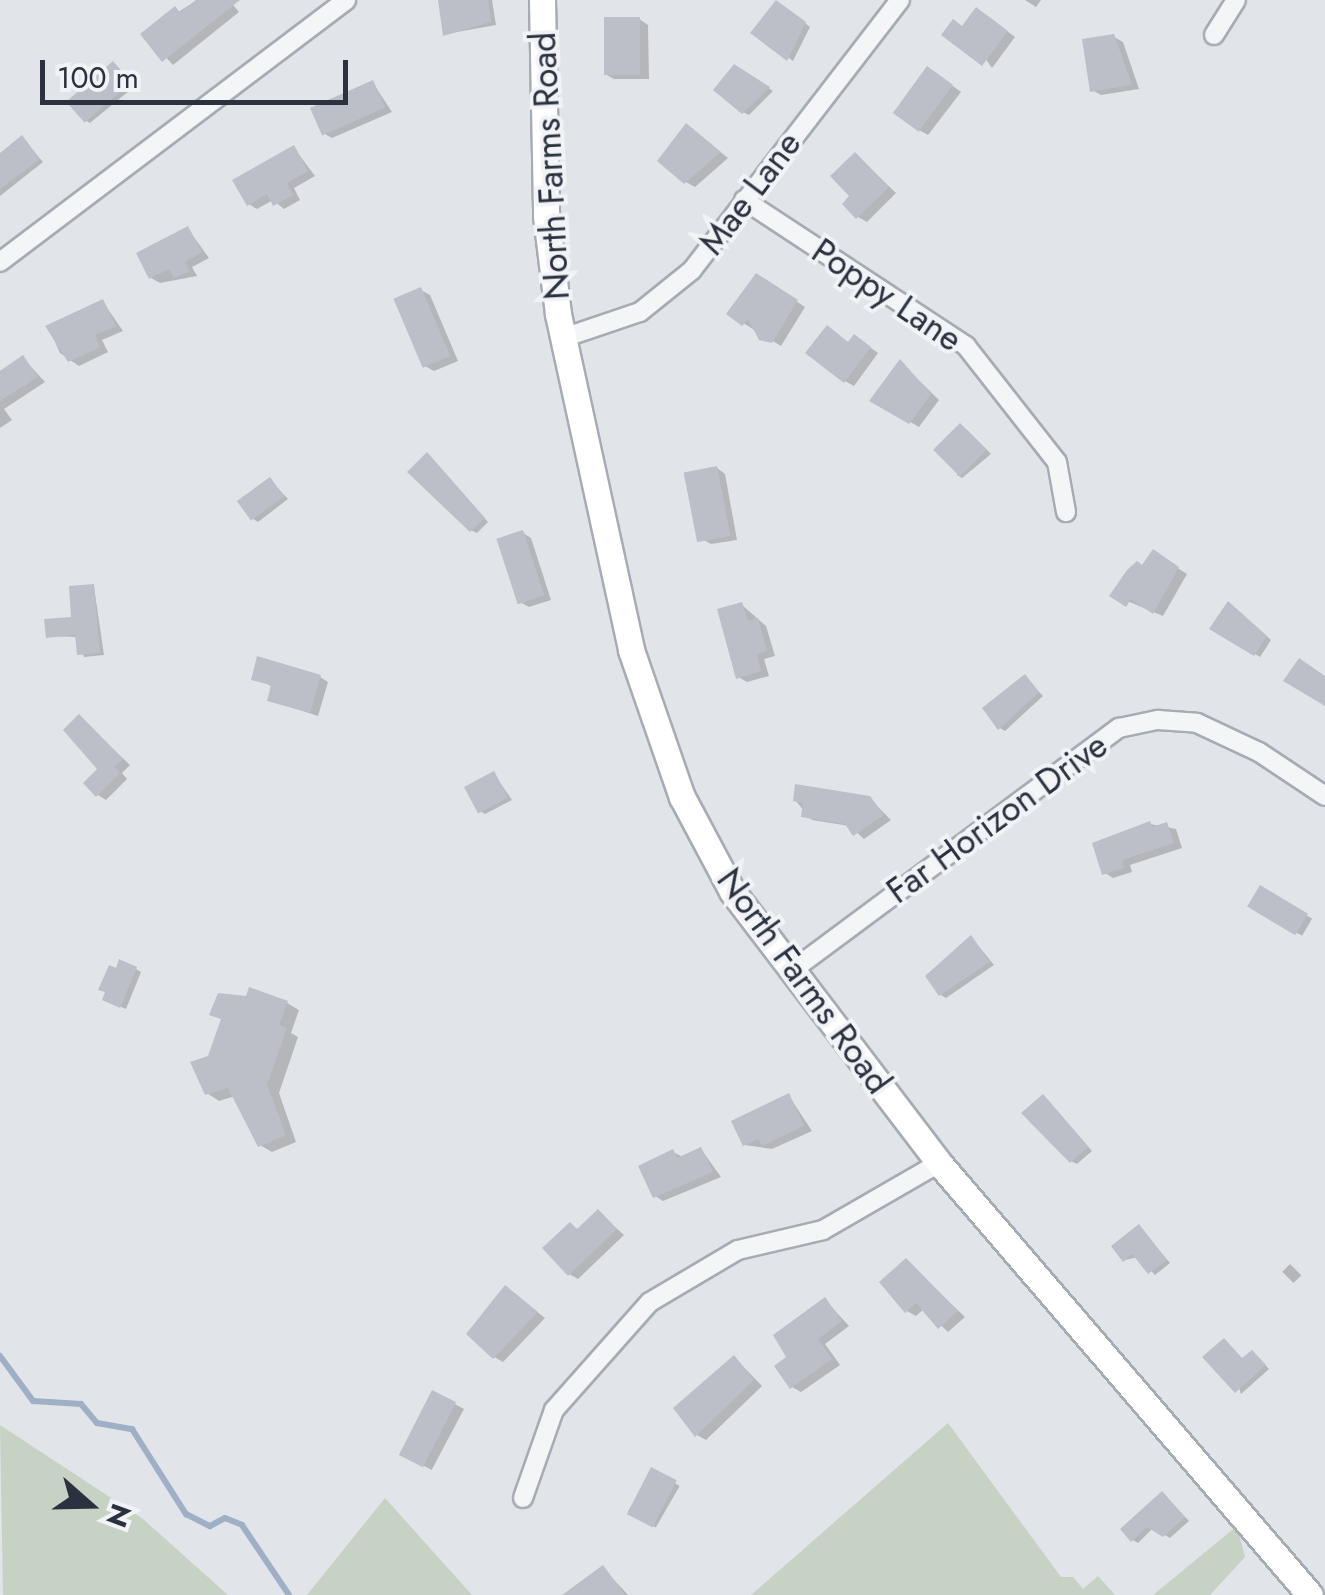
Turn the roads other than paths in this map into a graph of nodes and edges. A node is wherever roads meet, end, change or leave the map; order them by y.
1 (346, 0) edge
2 (542, 0) edge
3 (900, 0) edge
4 (1236, 0) edge
5 (1214, 35) dead end
6 (744, 200) junction
7 (0, 262) edge
8 (562, 338) junction
9 (1066, 512) dead end
10 (1325, 796) edge
11 (790, 972) junction
12 (939, 1163) junction
13 (523, 1498) dead end
14 (1310, 1595) edge

1 - 7 street
2 - 8 main road, North Farms Road
3 - 6 street, Mae Lane
4 - 5 street
6 - 8 street, Mae Lane
6 - 9 street, Poppy Lane
8 - 11 main road, North Farms Road
10 - 11 street, Far Horizon Drive
11 - 12 main road, North Farms Road
12 - 13 street
12 - 14 main road, North Farms Road

